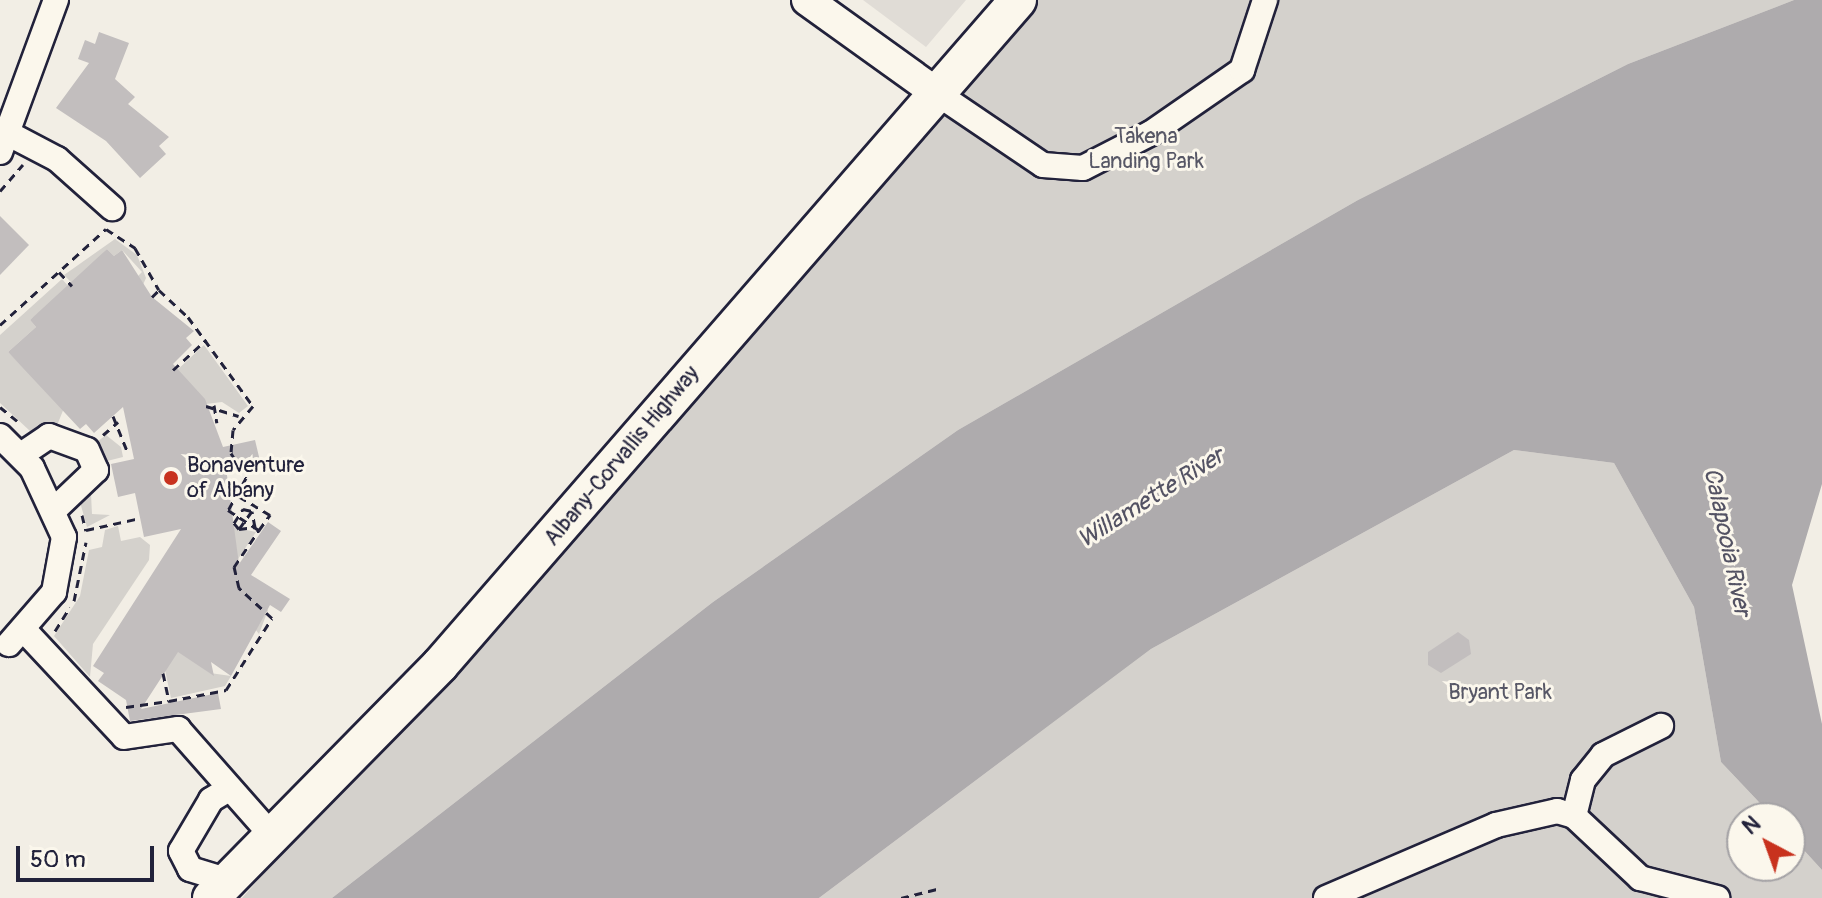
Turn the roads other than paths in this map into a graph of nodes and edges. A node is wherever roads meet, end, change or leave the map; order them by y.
1 (56, 0) edge
2 (807, 0) edge
3 (1018, 0) edge
4 (1265, 0) edge
5 (935, 92) junction
6 (5, 144) edge
7 (106, 220) road end
8 (0, 436) edge
9 (21, 455) junction
10 (54, 510) junction
11 (1661, 726) dead end
12 (229, 789) junction
13 (1574, 816) junction
14 (275, 839) junction
15 (220, 890) edge
16 (1326, 898) edge
17 (1717, 898) edge

1 - 6 street
2 - 5 main road
3 - 5 highway, Albany-Corvallis Highway
4 - 5 street
5 - 14 highway, Albany-Corvallis Highway
6 - 7 street
8 - 9 street
9 - 10 street
9 - 10 street
10 - 12 street
11 - 13 street
12 - 14 street
12 - 15 street
13 - 16 street
13 - 17 street
14 - 15 highway, Albany-Corvallis Highway

